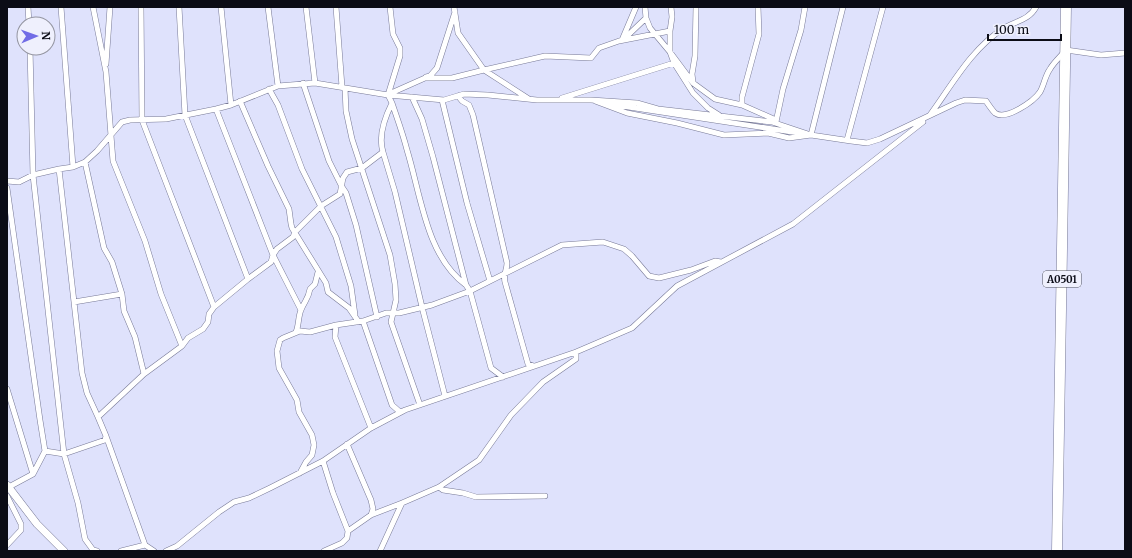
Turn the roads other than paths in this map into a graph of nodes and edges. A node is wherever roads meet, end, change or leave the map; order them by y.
1 (62, 7) edge
2 (93, 7) edge
3 (110, 7) edge
4 (141, 7) edge
5 (179, 7) edge
6 (221, 7) edge
7 (268, 7) edge
8 (306, 7) edge
9 (336, 7) edge
10 (390, 7) edge
11 (636, 7) edge
12 (645, 7) edge
13 (671, 7) edge
14 (696, 7) edge
15 (758, 7) edge
16 (805, 7) edge
17 (843, 7) edge
18 (883, 7) edge
19 (1036, 7) edge
20 (1066, 7) edge
21 (455, 8) edge
22 (646, 18) junction
23 (670, 30) junction
24 (656, 33) junction
25 (622, 40) junction
26 (1066, 50) junction
27 (670, 52) junction
28 (1125, 53) edge
29 (30, 56) edge
30 (674, 63) junction
31 (484, 70) junction
32 (106, 72) junction
33 (425, 78) junction
34 (303, 83) junction
35 (315, 83) junction
36 (693, 83) junction
37 (278, 86) junction
38 (343, 88) junction
39 (269, 89) junction
40 (388, 95) junction
41 (458, 96) junction
42 (412, 97) junction
43 (530, 99) junction
44 (556, 99) junction
45 (442, 100) junction
46 (591, 100) junction
47 (240, 101) junction
48 (392, 103) junction
49 (600, 103) junction
50 (231, 105) junction
51 (742, 105) junction
52 (216, 109) junction
53 (185, 115) junction
54 (721, 116) junction
55 (930, 116) junction
56 (142, 120) junction
57 (776, 121) junction
58 (811, 135) junction
59 (111, 136) junction
60 (849, 140) junction
61 (383, 152) junction
62 (85, 162) junction
63 (73, 167) junction
64 (362, 168) junction
65 (58, 169) junction
66 (33, 175) junction
67 (7, 181) edge
68 (342, 187) junction
69 (7, 188) edge
70 (321, 206) junction
71 (295, 232) junction
72 (273, 255) junction
73 (722, 262) junction
74 (318, 272) junction
75 (505, 274) junction
76 (248, 279) junction
77 (490, 281) junction
78 (466, 285) junction
79 (470, 291) junction
80 (122, 294) junction
81 (74, 302) junction
82 (214, 307) junction
83 (422, 307) junction
84 (301, 310) junction
85 (393, 313) junction
86 (355, 316) junction
87 (377, 317) junction
88 (361, 321) junction
89 (336, 325) junction
90 (296, 332) junction
91 (182, 346) junction
92 (576, 352) junction
93 (534, 366) junction
94 (144, 374) junction
95 (503, 377) junction
96 (7, 390) edge
97 (446, 396) junction
98 (420, 405) junction
99 (400, 412) junction
100 (98, 417) junction
101 (371, 428) junction
102 (106, 436) junction
103 (347, 444) junction
104 (45, 451) junction
105 (64, 454) junction
106 (323, 461) junction
107 (32, 474) junction
108 (299, 474) junction
109 (8, 487) edge
110 (439, 487) junction
111 (7, 496) edge
112 (545, 496) dead end
113 (402, 502) junction
114 (371, 515) junction
115 (348, 531) junction
116 (7, 544) edge
117 (145, 544) junction
118 (178, 549) edge
119 (64, 551) edge
120 (97, 551) edge
121 (121, 551) edge
122 (154, 551) edge
123 (166, 551) edge
124 (324, 551) edge
125 (380, 551) edge
126 (1057, 551) edge

1 - 63 street
2 - 32 street
3 - 32 street
4 - 56 street
5 - 53 street
6 - 50 street
7 - 37 street
8 - 35 street
9 - 38 street
10 - 40 street
11 - 25 street
12 - 22 street
13 - 23 street
14 - 36 street
15 - 51 street
16 - 57 street
17 - 58 street
18 - 60 street
19 - 55 street
20 - 26 highway, A0501
21 - 31 street
21 - 33 street
22 - 24 street
22 - 25 street
23 - 24 street
23 - 27 street
24 - 25 street
24 - 27 street
25 - 31 street
26 - 28 street
26 - 55 street
26 - 126 highway, A0501
27 - 30 street
27 - 36 street
29 - 66 street
30 - 44 street
30 - 54 street
31 - 33 street
31 - 43 street
32 - 59 street
33 - 40 street
34 - 35 street
34 - 37 street
34 - 68 street
35 - 38 street
36 - 51 street
37 - 39 street
38 - 40 street
38 - 64 street
39 - 47 street
39 - 70 street
40 - 42 street
40 - 48 street
41 - 43 street
41 - 45 street
41 - 75 street
42 - 45 street
42 - 78 street
43 - 44 street
44 - 46 street
45 - 77 street
46 - 49 street
46 - 54 street
47 - 50 street
47 - 71 street
48 - 61 street
48 - 78 street
49 - 58 street
49 - 58 street
50 - 52 street
51 - 57 street
52 - 53 street
52 - 72 street
53 - 56 street
53 - 76 street
54 - 57 street
55 - 60 street
55 - 73 street
56 - 59 street
56 - 82 street
57 - 58 street
58 - 60 street
59 - 62 street
59 - 91 street
61 - 64 street
61 - 83 street
62 - 63 street
62 - 80 street
63 - 65 street
64 - 68 street
64 - 85 street
65 - 66 street
65 - 81 street
66 - 67 street
66 - 105 street
68 - 70 street
68 - 87 street
69 - 104 street
70 - 71 street
70 - 86 street
71 - 72 street
71 - 74 street
72 - 76 street
72 - 84 street
73 - 75 street
73 - 92 street
74 - 84 street
74 - 86 street
75 - 77 street
75 - 93 street
76 - 82 street
77 - 79 street
78 - 79 street
79 - 83 street
79 - 95 street
80 - 81 street
80 - 94 street
81 - 100 street
82 - 91 street
83 - 85 street
83 - 97 street
84 - 90 street
85 - 87 street
85 - 98 street
86 - 88 street
87 - 88 street
88 - 89 street
88 - 99 street
89 - 90 street
89 - 101 street
90 - 108 street
91 - 94 street
92 - 93 street
92 - 110 street
93 - 95 street
94 - 100 street
95 - 97 street
96 - 107 street
97 - 98 street
98 - 99 street
99 - 101 street
100 - 102 street
101 - 103 street
102 - 105 street
102 - 117 street
103 - 106 street
103 - 114 street
104 - 105 street
104 - 107 street
105 - 120 street
106 - 108 street
106 - 115 street
107 - 109 street
108 - 118 street
109 - 119 street
110 - 112 street
110 - 113 street
111 - 116 street
113 - 114 street
113 - 125 street
114 - 115 street
115 - 124 street
117 - 121 street
117 - 122 street
118 - 123 street

